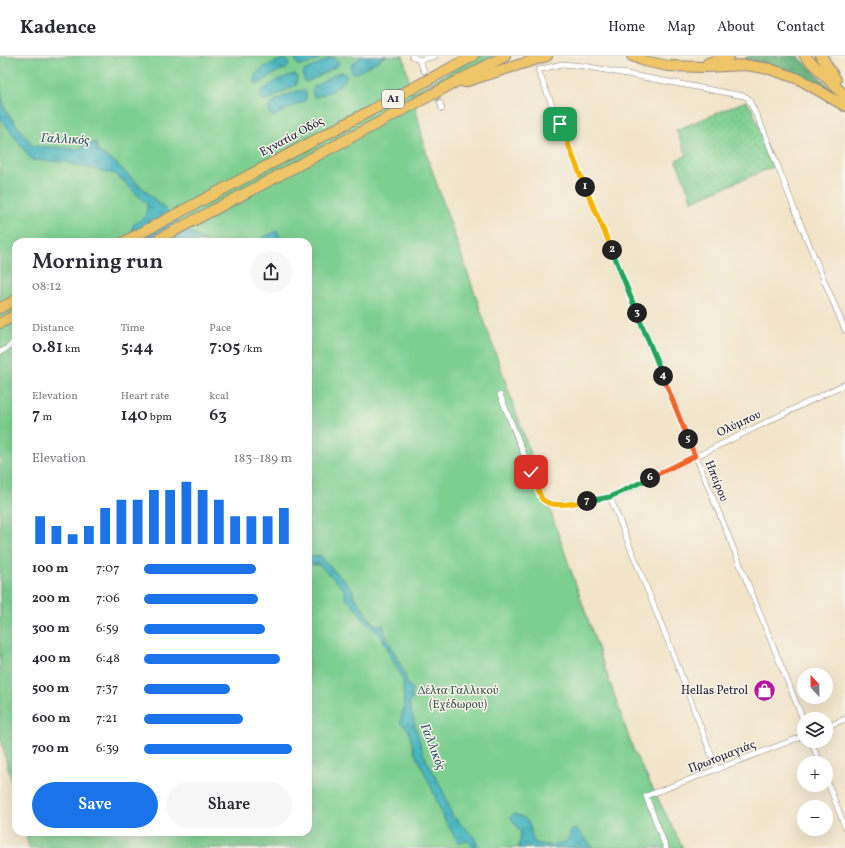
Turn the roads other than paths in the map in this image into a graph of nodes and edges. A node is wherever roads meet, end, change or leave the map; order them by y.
1 (412, 56) edge
2 (435, 56) edge
3 (473, 56) edge
4 (505, 56) edge
5 (547, 56) edge
6 (632, 56) edge
7 (728, 56) edge
8 (806, 56) edge
9 (821, 56) edge
10 (419, 60) junction
11 (692, 66) junction
12 (424, 71) tunnel mouth
13 (445, 88) junction
14 (845, 90) edge
15 (845, 96) edge
16 (440, 103) tunnel mouth
17 (845, 106) edge
18 (442, 109) dead end
19 (131, 238) edge
20 (162, 238) edge
21 (12, 302) edge
22 (0, 308) edge
23 (0, 323) edge
24 (12, 323) edge
25 (845, 330) edge
26 (12, 344) edge
27 (0, 352) edge
28 (845, 384) edge
29 (500, 395) dead end
30 (695, 456) junction
31 (610, 497) junction
32 (800, 712) edge
33 (845, 719) edge
34 (833, 724) edge
35 (797, 739) edge
36 (717, 770) junction
37 (831, 792) edge
38 (845, 827) edge
39 (666, 848) edge

1 - 10 street
2 - 10 street
3 - 19 highway, Εγνατία Οδός / Α1
4 - 13 highway, Α1
5 - 13 highway
6 - 11 highway
7 - 11 highway
8 - 15 highway
9 - 14 highway
10 - 12 street
11 - 17 highway
13 - 20 highway, Α1
16 - 18 street
21 - 22 highway
23 - 24 highway
25 - 30 street, Ηπείρου
26 - 27 street
28 - 30 street, Ολύμπου
29 - 31 street, Ολύμπου
30 - 31 street, Ολύμπου
30 - 32 street, Ηπείρου
31 - 36 street
33 - 34 street
35 - 36 street, Πρωτομαγιάς
36 - 39 street, Πρωτομαγιάς
37 - 38 street

